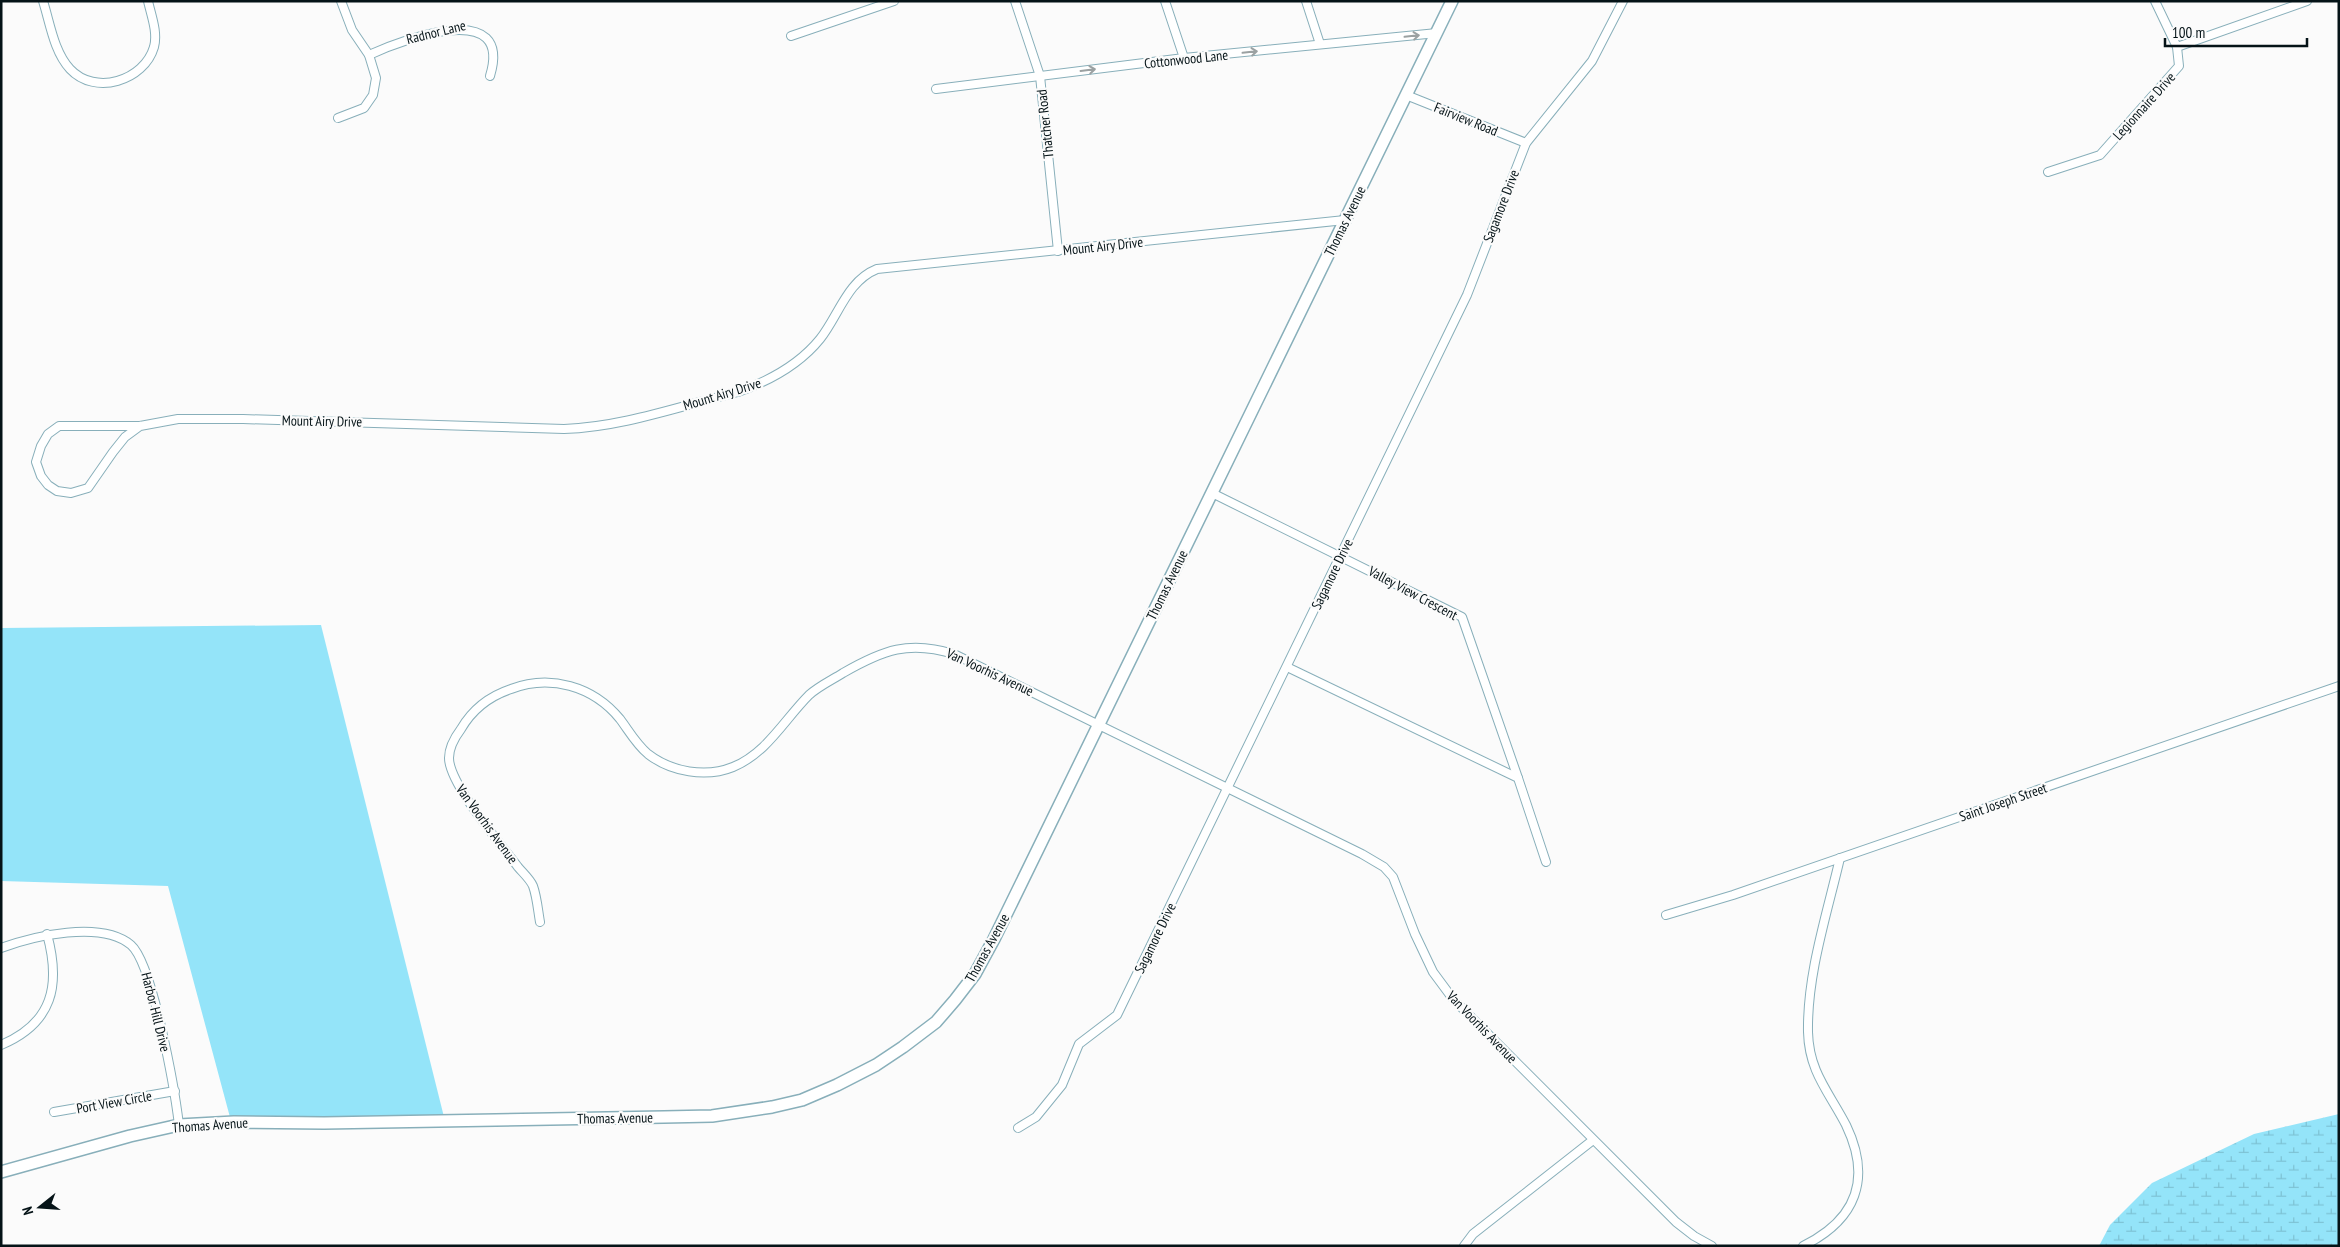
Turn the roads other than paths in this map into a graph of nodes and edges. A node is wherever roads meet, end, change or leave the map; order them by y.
1 (43, 1) edge
2 (148, 1) edge
3 (340, 1) edge
4 (894, 1) edge
5 (1015, 1) edge
6 (1165, 1) edge
7 (1306, 1) edge
8 (1452, 1) edge
9 (1623, 1) edge
10 (2156, 1) edge
11 (2307, 1) edge
12 (1437, 33) junction
13 (791, 36) dead end
14 (1320, 44) junction
15 (2177, 47) junction
16 (369, 55) junction
17 (1184, 58) junction
18 (490, 76) dead end
19 (1040, 76) junction
20 (936, 90) dead end
21 (1406, 95) junction
22 (338, 118) dead end
23 (1526, 143) junction
24 (2048, 172) dead end
25 (1345, 220) junction
26 (1058, 251) junction
27 (140, 426) junction
28 (1212, 492) junction
29 (1341, 556) junction
30 (1287, 666) junction
31 (2339, 686) edge
32 (1098, 724) junction
33 (1518, 778) junction
34 (1228, 788) junction
35 (1840, 858) junction
36 (1546, 862) dead end
37 (1666, 915) dead end
38 (540, 922) dead end
39 (47, 934) junction
40 (1, 948) edge
41 (1, 1045) edge
42 (175, 1091) junction
43 (54, 1112) dead end
44 (179, 1125) junction
45 (1018, 1128) dead end
46 (1593, 1140) junction
47 (1, 1172) edge
48 (1464, 1246) edge
49 (1712, 1246) edge
50 (1803, 1246) edge

1 - 2 street
3 - 16 street
4 - 13 street
5 - 19 street, Thatcher Road
6 - 17 street
7 - 14 street
8 - 12 main road, Thomas Avenue
9 - 23 street, Sagamore Drive
10 - 15 street
11 - 15 street
14 -> 12 street, Cottonwood Lane
12 - 21 main road, Thomas Avenue
17 -> 14 street, Cottonwood Lane
15 - 24 street, Legionnaire Drive
16 - 18 street, Radnor Lane
16 - 22 street
19 -> 17 street, Cottonwood Lane
19 - 20 street, Cottonwood Lane
19 - 26 street, Thatcher Road
21 - 23 street, Fairview Road
21 - 25 main road, Thomas Avenue
23 - 29 street, Sagamore Drive
25 - 26 street, Mount Airy Drive
25 - 28 main road, Thomas Avenue
26 - 27 street, Mount Airy Drive
27 - 27 street, Mount Airy Drive
28 - 29 street, Valley View Crescent
28 - 32 main road, Thomas Avenue
29 - 30 street, Sagamore Drive
29 - 33 street, Valley View Crescent
30 - 33 street
30 - 34 street, Sagamore Drive
31 - 35 street, Saint Joseph Street
32 - 34 street, Van Voorhis Avenue
32 - 38 street, Van Voorhis Avenue
32 - 44 main road, Thomas Avenue
33 - 36 street, Valley View Crescent
34 - 45 street, Sagamore Drive
34 - 46 street, Van Voorhis Avenue
35 - 37 street, Saint Joseph Street
35 - 50 street
39 - 40 street, Harbor Hill Drive
39 - 41 street
39 - 42 street, Harbor Hill Drive
42 - 43 street, Port View Circle
42 - 44 street, Harbor Hill Drive
44 - 47 main road, Thomas Avenue
46 - 48 street
46 - 49 street, Van Voorhis Avenue

